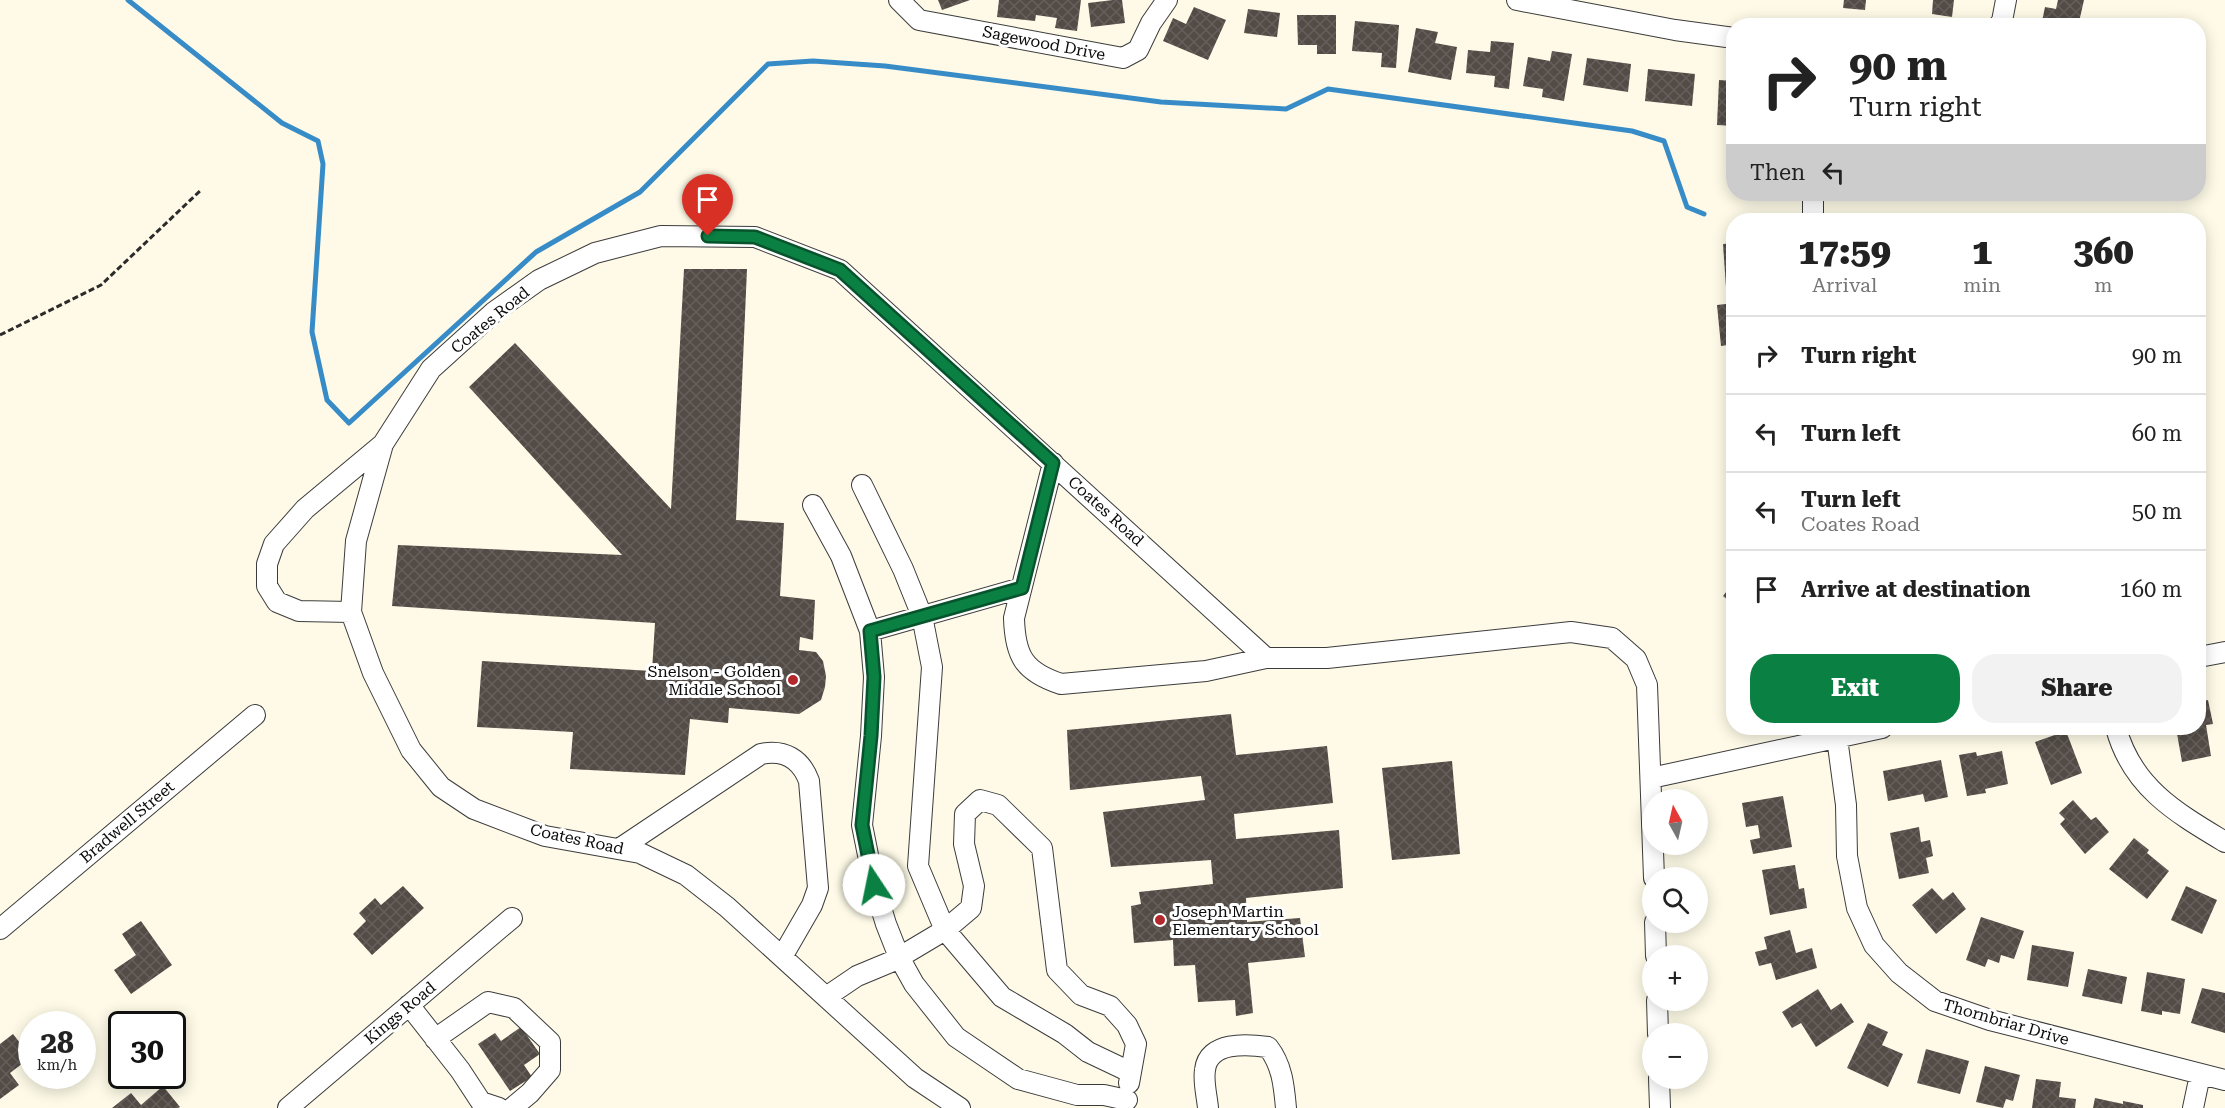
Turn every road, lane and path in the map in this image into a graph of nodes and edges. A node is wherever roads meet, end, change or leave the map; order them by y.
1 (899, 0) edge
2 (1167, 0) edge
3 (1517, 0) edge
4 (2006, 0) edge
5 (2003, 18) edge
6 (1726, 37) edge
7 (201, 190) dead end
8 (0, 335) edge
9 (383, 444) junction
10 (1053, 463) junction
11 (862, 485) dead end
12 (813, 504) dead end
13 (1022, 588) junction
14 (351, 612) junction
15 (922, 616) junction
16 (870, 631) junction
17 (2225, 652) edge
18 (2206, 656) edge
19 (1266, 658) junction
20 (255, 715) dead end
21 (1850, 735) edge
22 (2118, 735) edge
23 (1837, 738) junction
24 (1651, 778) junction
25 (2225, 842) edge
26 (619, 849) junction
27 (1654, 867) edge
28 (512, 918) dead end
29 (0, 929) edge
30 (945, 930) junction
31 (782, 957) junction
32 (899, 957) junction
33 (826, 997) junction
34 (409, 1005) junction
35 (435, 1039) junction
36 (1130, 1072) junction
37 (2200, 1075) junction
38 (2225, 1080) edge
39 (1659, 1089) edge
40 (1126, 1104) edge
41 (288, 1108) edge
42 (499, 1108) edge
43 (512, 1108) edge
44 (960, 1108) edge
45 (1208, 1108) edge
46 (1286, 1108) edge
47 (1660, 1108) edge
48 (2193, 1108) edge

1 - 2 street, Sagewood Drive
3 - 6 street
4 - 5 street
7 - 8 path
9 - 10 street, Coates Road
9 - 14 street, Coates Road
9 - 14 street
10 - 13 street
10 - 19 street, Coates Road
11 - 15 street
12 - 16 street
13 - 15 street
13 - 19 street
14 - 26 street, Coates Road
15 - 16 street
15 - 30 street
16 - 32 street
17 - 18 street
19 - 24 street
20 - 29 street, Bradwell Street
21 - 23 street
22 - 25 street
23 - 24 street
23 - 37 street, Thornbriar Drive
24 - 27 street
26 - 31 street, Coates Road
26 - 31 street
28 - 34 street, Kings Road
30 - 32 street
30 - 36 street
30 - 36 street
31 - 33 street, Coates Road
32 - 33 street
32 - 40 street
33 - 44 street, Coates Road
34 - 35 street
34 - 41 street, Kings Road
35 - 42 street
35 - 43 street
36 - 40 street
37 - 38 street, Thornbriar Drive
37 - 48 street
39 - 47 street
45 - 46 street

